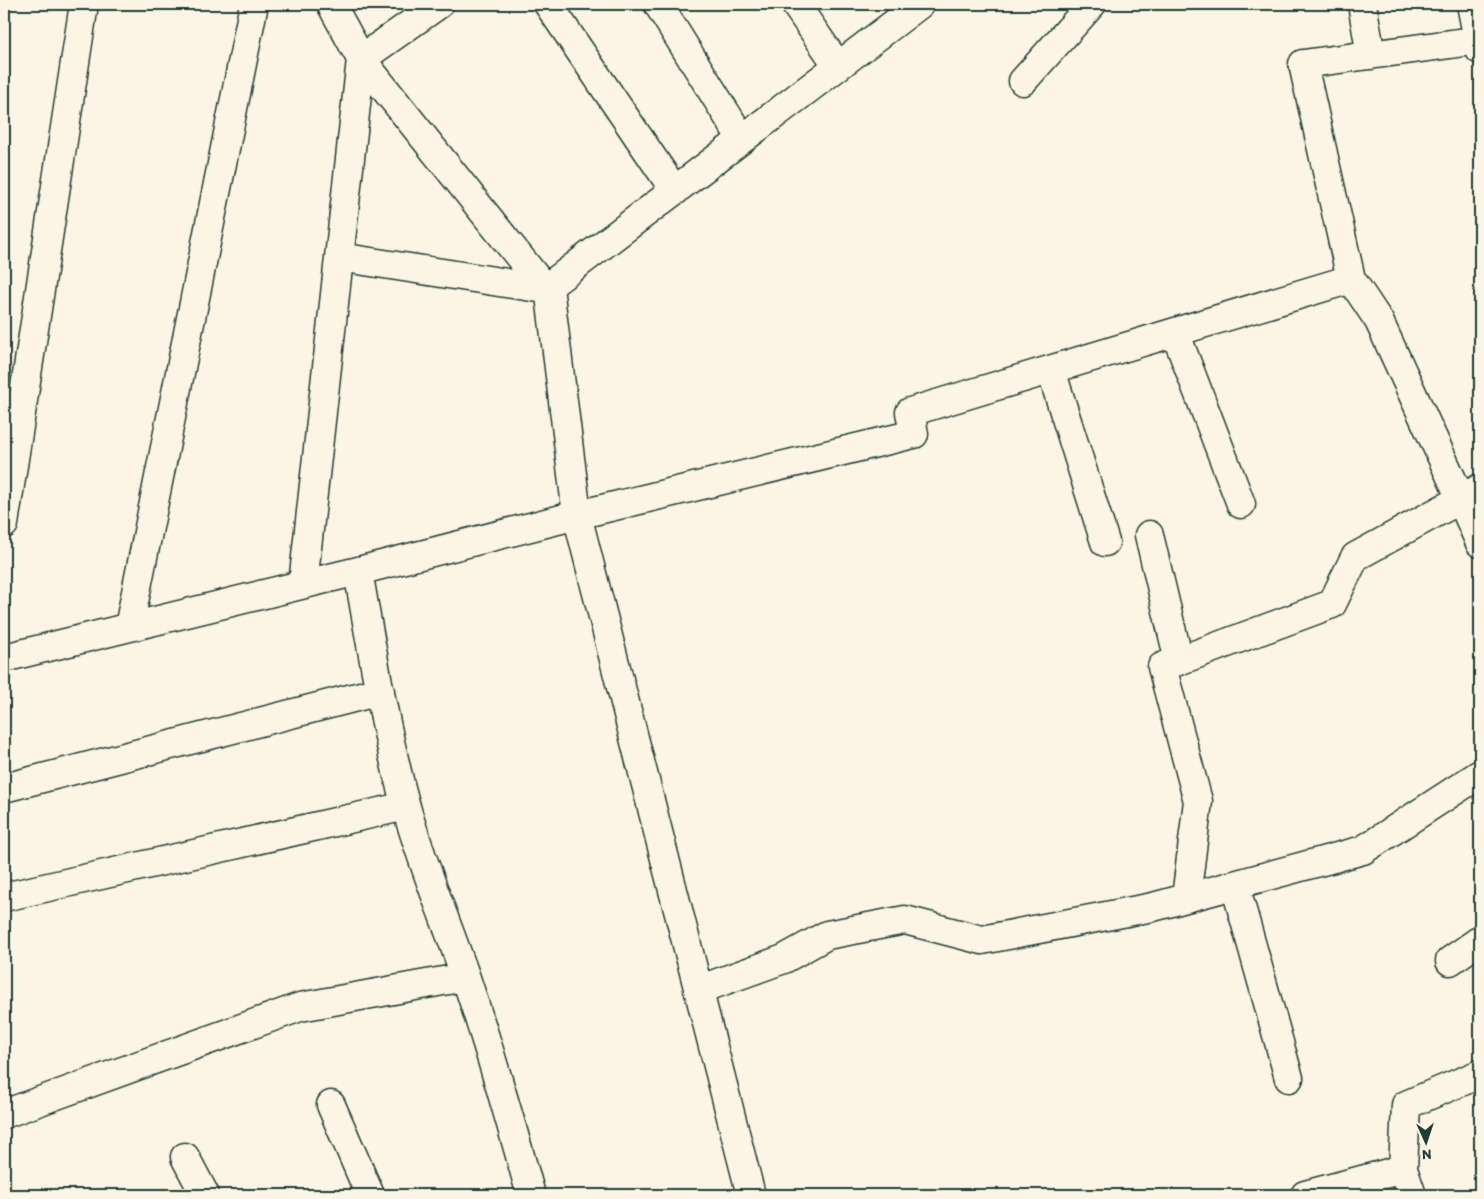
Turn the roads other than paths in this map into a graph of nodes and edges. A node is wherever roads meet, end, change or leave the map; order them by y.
1 (84, 4) edge
2 (254, 4) edge
3 (332, 4) edge
4 (439, 4) edge
5 (548, 4) edge
6 (658, 4) edge
7 (795, 4) edge
8 (920, 4) edge
9 (1092, 4) edge
10 (1362, 4) edge
11 (1471, 4) edge
12 (1480, 43) edge
13 (1371, 55) junction
14 (361, 59) junction
15 (838, 66) junction
16 (1024, 81) dead end
17 (742, 139) junction
18 (675, 191) junction
19 (339, 257) junction
20 (1351, 279) junction
21 (546, 290) junction
22 (1175, 332) junction
23 (1051, 370) junction
24 (1471, 494) edge
25 (1241, 504) dead end
26 (577, 516) junction
27 (4, 524) edge
28 (1149, 535) dead end
29 (1106, 542) dead end
30 (1480, 543) edge
31 (358, 571) junction
32 (302, 584) junction
33 (129, 627) junction
34 (4, 658) edge
35 (1179, 661) junction
36 (380, 691) junction
37 (1480, 774) edge
38 (4, 788) edge
39 (406, 806) junction
40 (1235, 884) junction
41 (4, 898) edge
42 (1186, 898) junction
43 (1480, 940) edge
44 (1450, 961) dead end
45 (466, 977) junction
46 (698, 990) junction
47 (1480, 1074) edge
48 (1289, 1078) dead end
49 (332, 1105) dead end
50 (4, 1114) edge
51 (185, 1157) dead end
52 (1403, 1170) junction
53 (205, 1195) edge
54 (370, 1195) edge
55 (531, 1195) edge
56 (751, 1195) edge
57 (1305, 1195) edge
58 (1412, 1195) edge

1 - 27 street
2 - 33 street
3 - 14 street
4 - 14 street
5 - 18 street
6 - 17 street
7 - 15 street
8 - 15 street
9 - 16 street
10 - 13 street
11 - 12 street
12 - 13 street
13 - 20 street
14 - 19 street
14 - 21 street
15 - 17 street
17 - 18 street
18 - 21 street
19 - 21 street
19 - 32 street
20 - 22 street
20 - 24 street
21 - 26 street
22 - 23 street
22 - 25 street
23 - 26 street
23 - 29 street
24 - 30 street
24 - 35 street
26 - 31 street
26 - 46 street
28 - 35 street
31 - 32 street
31 - 36 street
32 - 33 street
33 - 34 street
35 - 42 street
36 - 38 street
36 - 39 street
37 - 40 street
39 - 41 street
39 - 45 street
40 - 42 street
40 - 48 street
42 - 46 street
43 - 44 street
45 - 50 street
45 - 55 street
46 - 56 street
47 - 52 street
49 - 54 street
51 - 53 street
52 - 57 street
52 - 58 street

